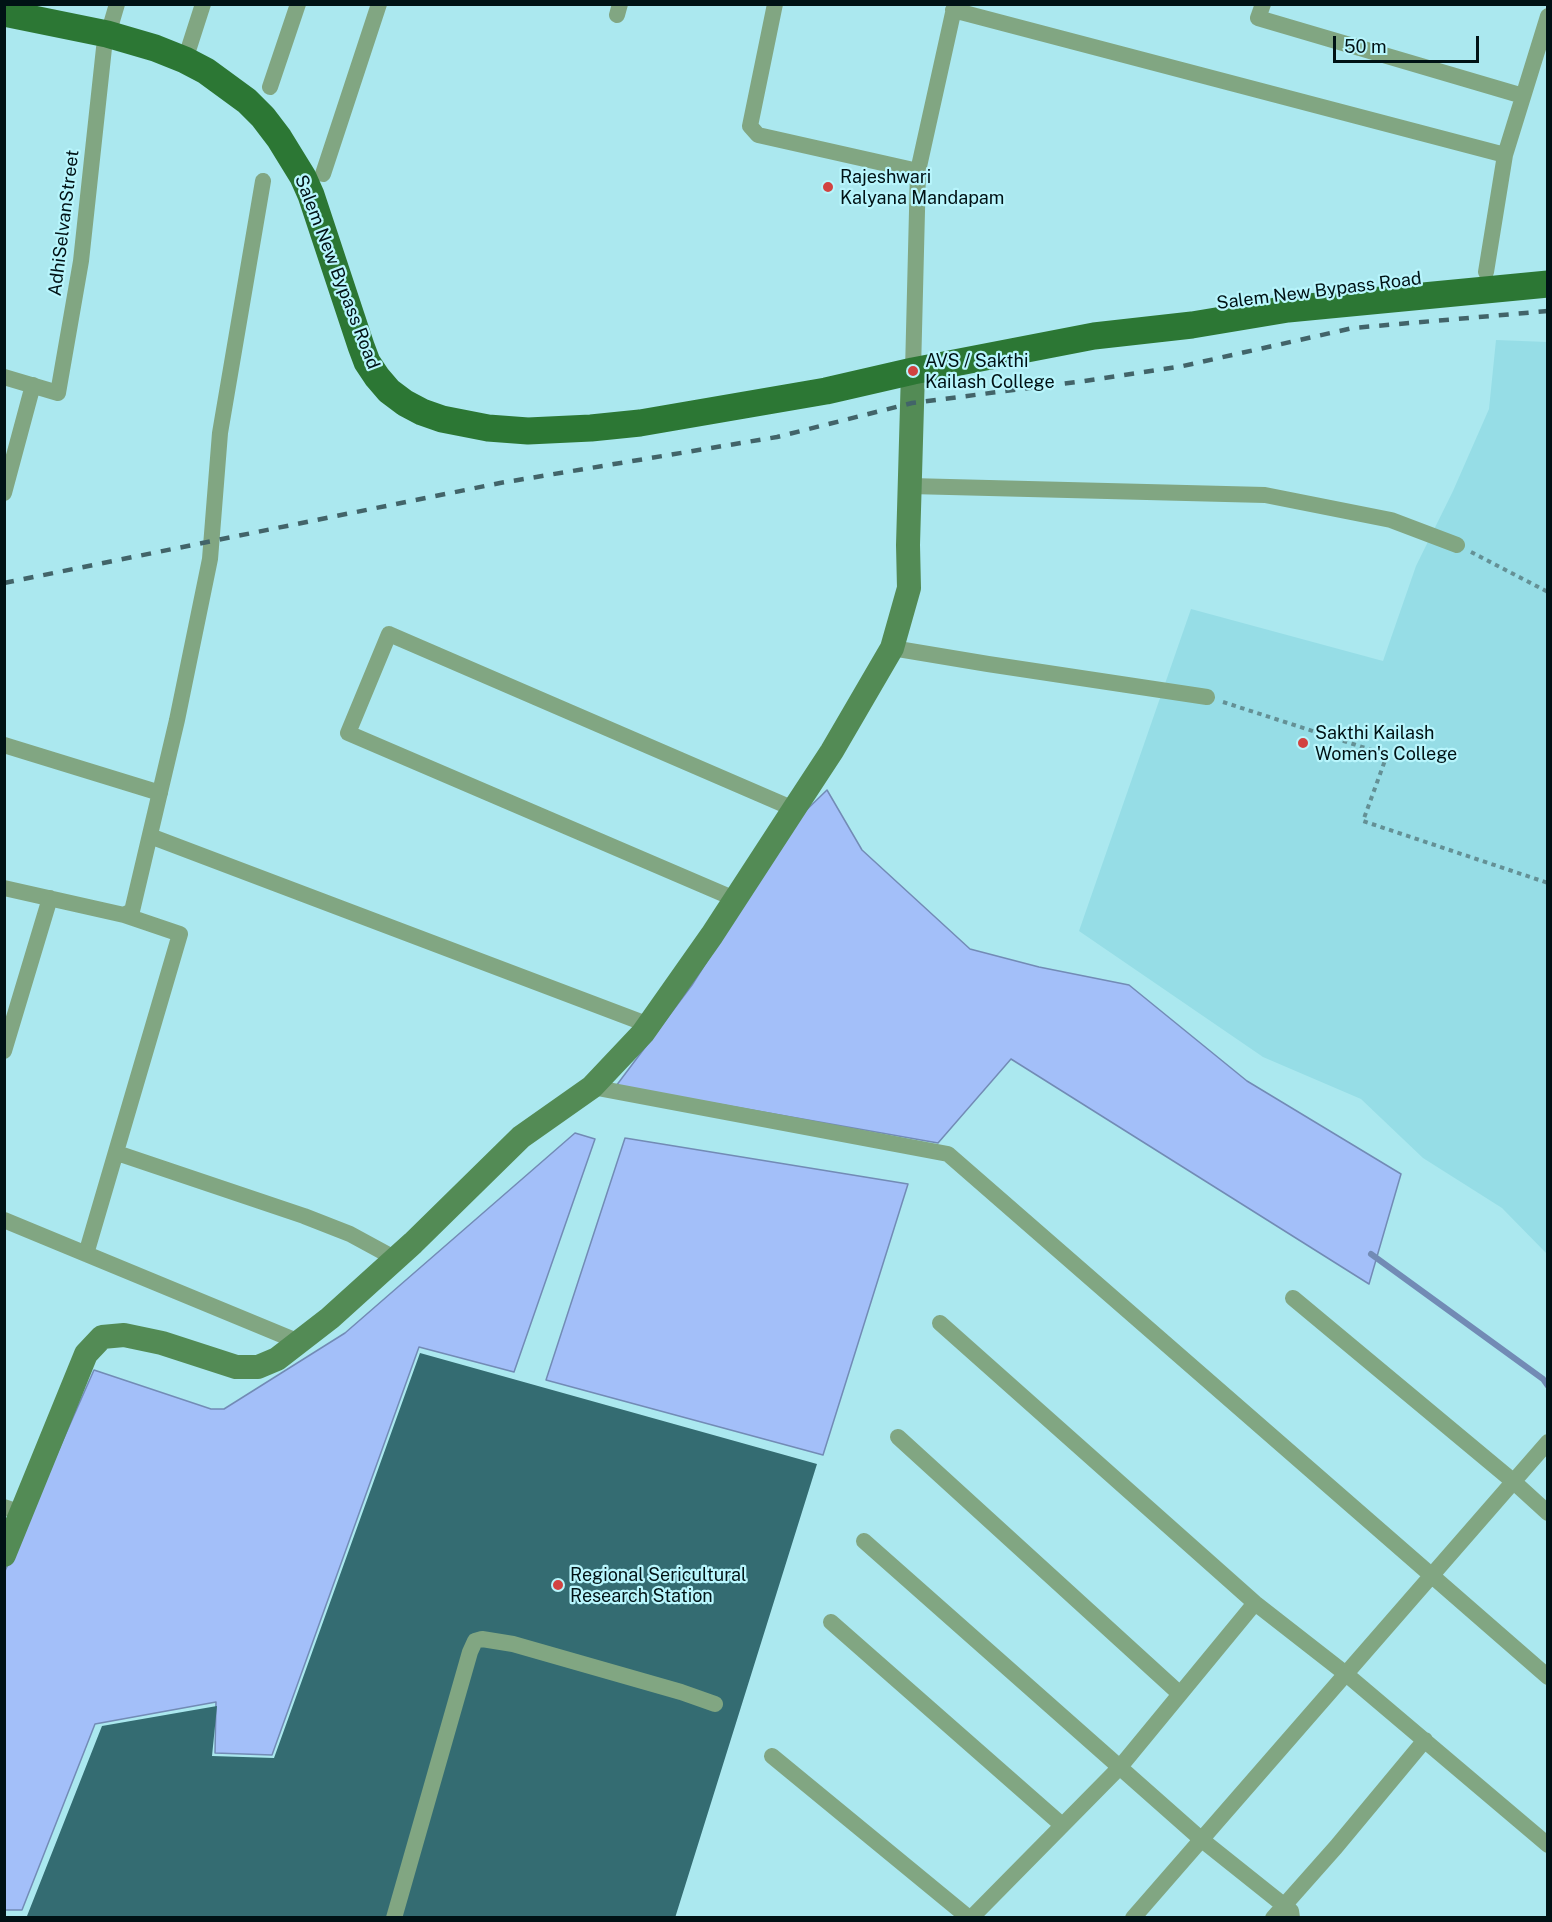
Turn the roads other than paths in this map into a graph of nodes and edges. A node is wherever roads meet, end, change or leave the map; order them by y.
1 (117, 4) edge
2 (203, 4) edge
3 (298, 4) edge
4 (379, 4) edge
5 (775, 4) edge
6 (1263, 4) edge
7 (954, 7) edge
8 (4, 13) edge
9 (1548, 16) edge
10 (4, 26) edge
11 (106, 41) junction
12 (185, 60) junction
13 (270, 87) dead end
14 (1523, 96) junction
15 (1505, 156) junction
16 (918, 171) junction
17 (323, 174) dead end
18 (263, 182) dead end
19 (1548, 267) edge
20 (1486, 272) junction
21 (1548, 285) edge
22 (1094, 336) junction
23 (913, 371) junction
24 (4, 377) edge
25 (33, 385) junction
26 (488, 428) junction
27 (910, 486) junction
28 (4, 493) edge
29 (1456, 545) road end
30 (892, 648) junction
31 (1207, 697) road end
32 (4, 745) edge
33 (160, 793) junction
34 (794, 808) junction
35 (150, 836) junction
36 (4, 888) edge
37 (50, 898) junction
38 (735, 899) junction
39 (124, 915) junction
40 (649, 1025) junction
41 (4, 1051) edge
42 (592, 1087) junction
43 (117, 1153) junction
44 (4, 1220) edge
45 (86, 1254) junction
46 (396, 1259) junction
47 (1293, 1298) dead end
48 (940, 1323) dead end
49 (299, 1342) junction
50 (898, 1437) dead end
51 (1548, 1442) edge
52 (1514, 1482) junction
53 (13, 1510) edge
54 (1548, 1513) edge
55 (864, 1541) dead end
56 (4, 1556) edge
57 (1432, 1576) junction
58 (1255, 1602) junction
59 (831, 1622) dead end
60 (1346, 1674) junction
61 (1548, 1677) edge
62 (1180, 1694) junction
63 (715, 1704) dead end
64 (1425, 1740) junction
65 (772, 1756) dead end
66 (1120, 1767) junction
67 (1062, 1825) junction
68 (1202, 1840) junction
69 (1547, 1843) edge
70 (1283, 1913) edge
71 (394, 1917) edge
72 (970, 1917) edge
73 (1133, 1917) edge

1 - 11 street, AdhiSelvanStreet
2 - 12 street
3 - 13 street
4 - 17 street
5 - 16 street
6 - 14 street
7 - 15 street
7 - 16 street
8 - 11 main road, Salem New Bypass Road
9 - 14 street
10 - 11 main road
11 - 12 main road, Salem New Bypass Road
11 - 25 street, AdhiSelvanStreet
11 - 26 main road
12 - 26 main road, Salem New Bypass Road
14 - 15 street
15 - 20 street
16 - 23 street
18 - 33 street
19 - 20 main road, Salem New Bypass Road
20 - 22 main road, Salem New Bypass Road
21 - 22 main road, Salem New Bypass Road
22 - 23 main road, Salem New Bypass Road
23 - 26 main road, Salem New Bypass Road
23 - 27 street
24 - 25 street, AdhiSelvanStreet
25 - 28 street
27 - 29 street
27 - 30 street
30 - 31 street
30 - 34 street
32 - 33 street
33 - 35 street
34 - 38 street
34 - 38 street
35 - 39 street
35 - 40 street
36 - 37 street
37 - 39 street
37 - 41 street
38 - 40 street
39 - 43 street
40 - 42 street
42 - 46 street
42 - 57 street
43 - 45 street
43 - 46 street
44 - 45 street
45 - 49 street
46 - 49 street
47 - 52 street
48 - 58 street
49 - 53 street
50 - 62 street
51 - 52 street
52 - 54 street
52 - 57 street
53 - 56 street
55 - 66 street
57 - 60 street
57 - 61 street
58 - 60 street
58 - 62 street
59 - 67 street
60 - 64 street
60 - 68 street
62 - 66 street
63 - 71 street
64 - 69 street
64 - 70 street
65 - 72 street
66 - 67 street
66 - 68 street
67 - 72 street
68 - 70 street
68 - 73 street

